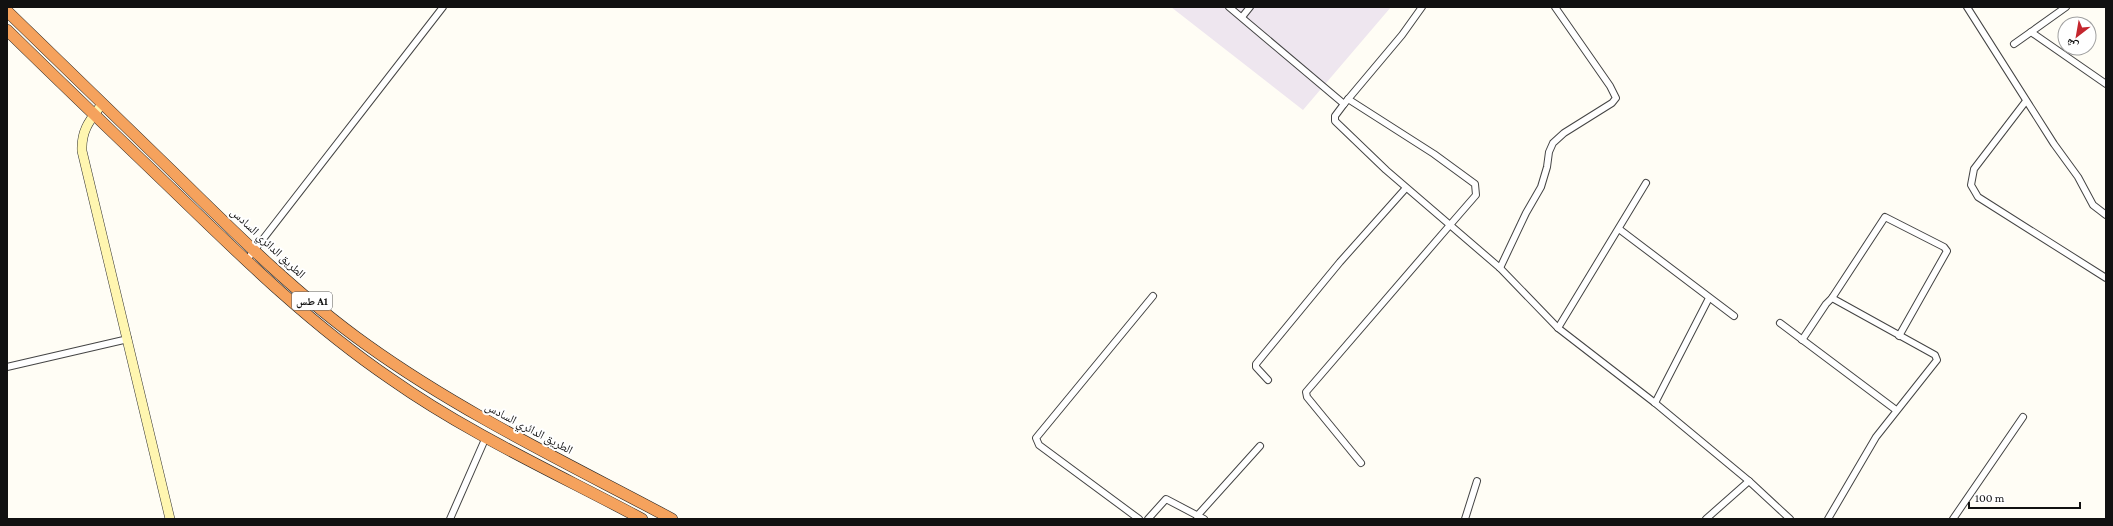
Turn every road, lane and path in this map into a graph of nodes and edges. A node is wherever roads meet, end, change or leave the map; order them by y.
1 (443, 7) edge
2 (1229, 7) edge
3 (1250, 7) edge
4 (1422, 7) edge
5 (1555, 7) edge
6 (1967, 7) edge
7 (2066, 7) edge
8 (7, 11) edge
9 (1242, 17) junction
10 (7, 30) edge
11 (2031, 32) junction
12 (2014, 44) dead end
13 (2106, 84) edge
14 (1346, 101) junction
15 (2026, 101) junction
16 (102, 104) junction
17 (94, 115) junction
18 (1646, 183) dead end
19 (1406, 188) junction
20 (2106, 215) edge
21 (1449, 225) junction
22 (1619, 229) junction
23 (256, 250) junction
24 (246, 261) junction
25 (1500, 268) junction
26 (2106, 278) edge
27 (1153, 296) dead end
28 (1709, 298) junction
29 (1832, 298) junction
30 (1734, 316) dead end
31 (1780, 323) dead end
32 (1558, 328) junction
33 (350, 332) junction
34 (1899, 336) junction
35 (128, 339) junction
36 (1802, 340) junction
37 (341, 343) junction
38 (7, 367) edge
39 (1268, 380) dead end
40 (1655, 403) junction
41 (1896, 410) junction
42 (471, 412) junction
43 (2023, 417) dead end
44 (463, 424) junction
45 (486, 437) junction
46 (1260, 446) dead end
47 (1362, 463) dead end
48 (1477, 481) dead end
49 (1749, 481) junction
50 (1197, 516) junction
51 (170, 519) edge
52 (450, 519) edge
53 (642, 519) edge
54 (672, 519) edge
55 (1138, 519) edge
56 (1148, 519) edge
57 (1204, 519) edge
58 (1465, 519) edge
59 (1706, 519) edge
60 (1790, 519) edge
61 (1828, 519) edge
62 (1953, 519) edge

1 - 23 street
2 - 9 street
3 - 9 street
4 - 14 street
5 - 25 street
6 - 15 street
7 - 11 street
8 - 16 highway, الطريق الدائري السادس / طس A1
9 - 14 street
10 - 17 highway, طس A1
11 - 12 street
11 - 13 street
14 - 19 street
14 - 21 street
15 - 20 street
15 - 26 street
16 - 17 main road
16 - 23 highway, الطريق الدائري السادس / طس A1
17 - 24 highway, طس A1
17 - 35 main road
18 - 22 street
19 - 21 street
19 - 39 street
21 - 25 street
21 - 47 street
22 - 28 street
22 - 32 street
23 - 24 street
23 - 33 highway, الطريق الدائري السادس / طس A1
24 - 37 highway, طس A1
25 - 32 street
27 - 55 street
28 - 30 street
28 - 40 street
29 - 34 street
29 - 34 street
29 - 36 street
31 - 36 street
32 - 40 street
33 - 37 highway
33 - 42 highway, الطريق الدائري السادس / طس A1
34 - 41 street
35 - 38 street
35 - 51 main road
36 - 41 street
37 - 44 highway, طس A1
40 - 49 street
41 - 61 street
42 - 44 highway
42 - 54 highway, الطريق الدائري السادس / طس A1
43 - 62 street
44 - 45 highway, طس A1
45 - 52 street
45 - 53 highway, طس A1
46 - 50 street
48 - 58 street
49 - 59 street
49 - 60 street
50 - 56 street
50 - 57 street

